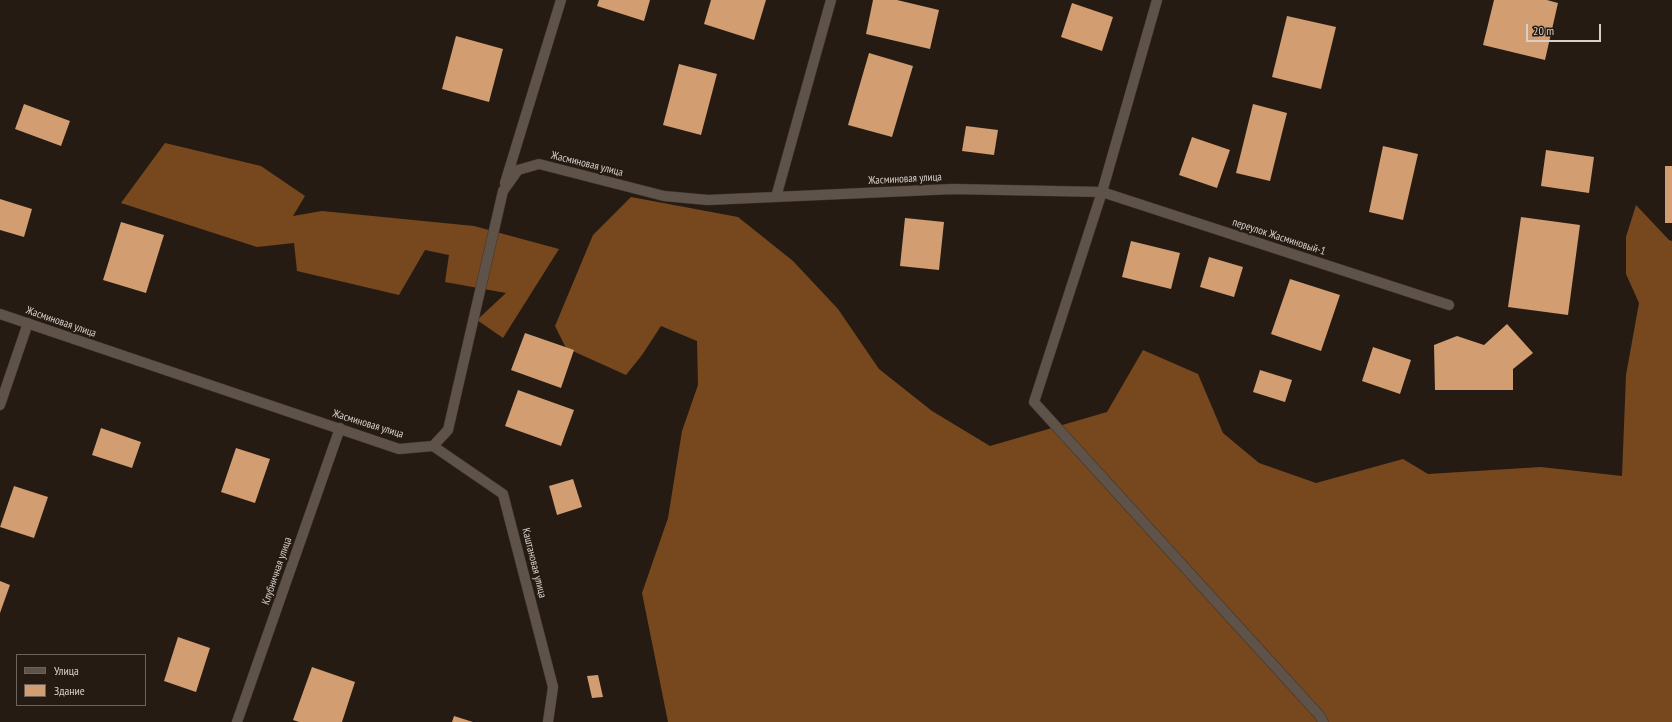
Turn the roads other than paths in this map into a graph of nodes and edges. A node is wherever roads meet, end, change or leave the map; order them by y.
1 (561, 0) edge
2 (831, 0) edge
3 (1157, 0) edge
4 (503, 191) junction
5 (1102, 192) junction
6 (776, 197) junction
7 (1449, 305) dead end
8 (0, 314) edge
9 (28, 323) junction
10 (0, 405) edge
11 (340, 428) junction
12 (433, 446) junction
13 (237, 722) edge
14 (548, 722) edge
15 (1323, 722) edge

1 - 4 street
2 - 6 street
3 - 5 street
4 - 6 street, Жасминовая улица
4 - 12 street, Жасминовая улица
5 - 6 street, Жасминовая улица
5 - 7 street, переулок Жасминовый-1
5 - 15 street
8 - 9 street, Жасминовая улица
9 - 10 street
9 - 11 street, Жасминовая улица
11 - 12 street, Жасминовая улица
11 - 13 street, Клубничная улица
12 - 14 street, Каштановая улица

